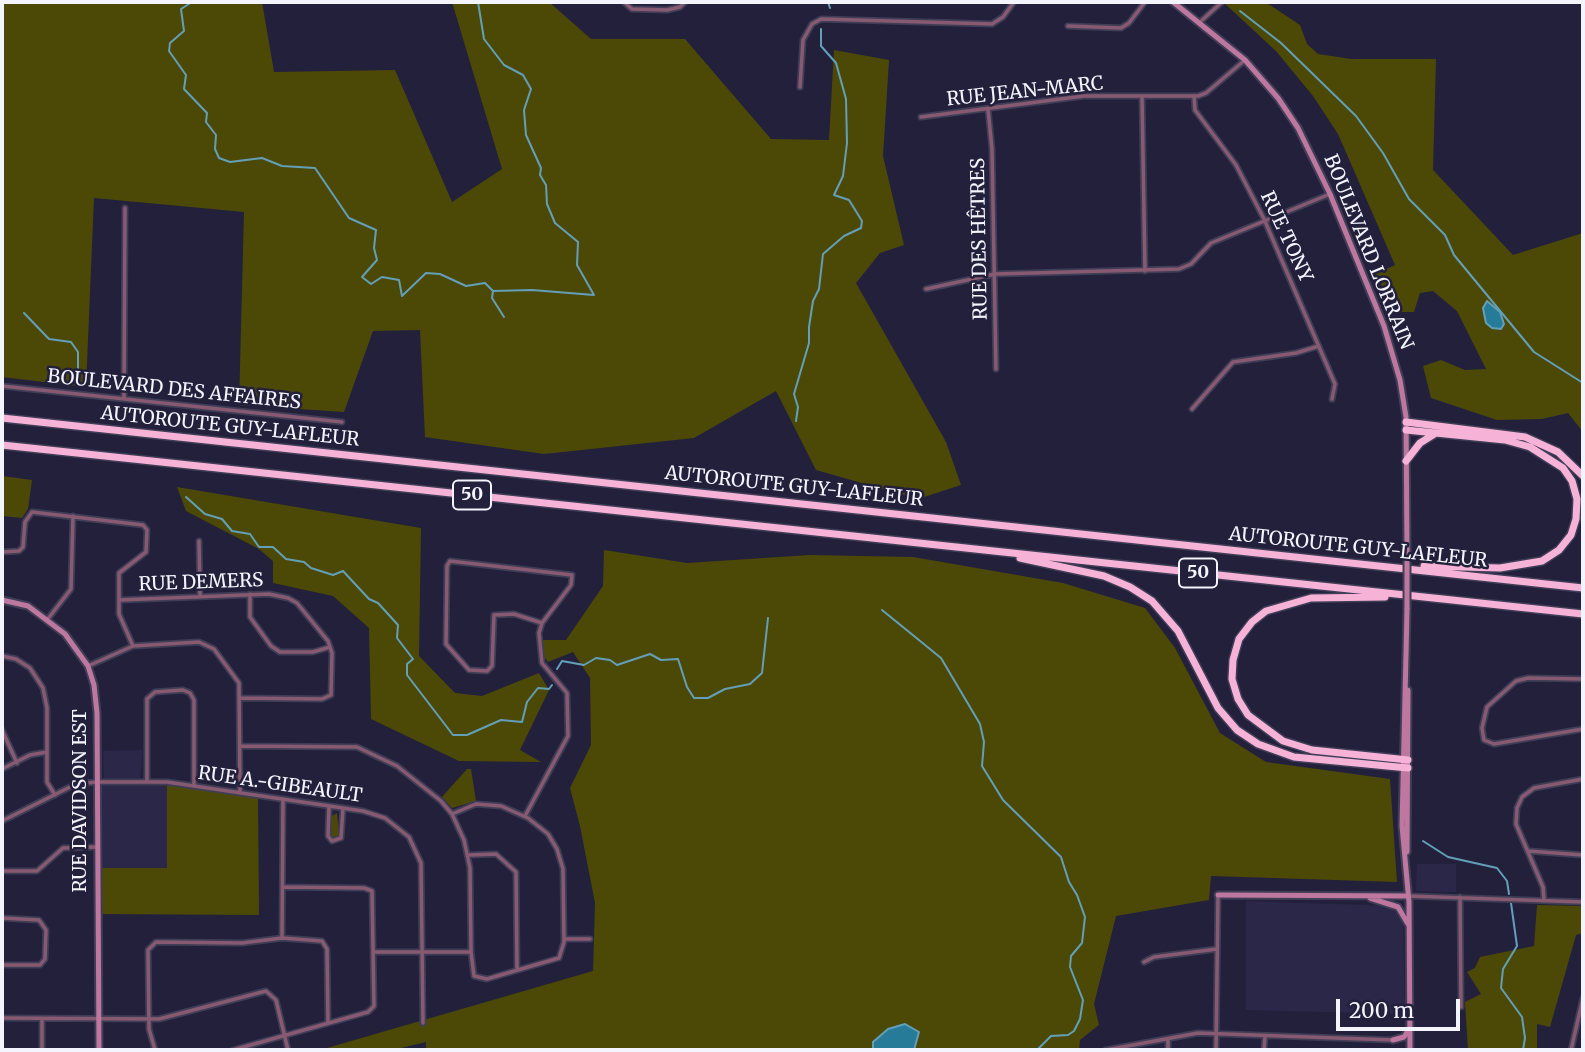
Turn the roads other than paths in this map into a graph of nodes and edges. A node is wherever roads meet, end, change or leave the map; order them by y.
1 (624, 2) edge
2 (685, 2) edge
3 (1014, 2) edge
4 (1145, 2) edge
5 (1173, 2) edge
6 (1222, 2) edge
7 (1200, 22) junction
8 (1068, 26) dead end
9 (1245, 60) junction
10 (800, 87) dead end
11 (1142, 96) junction
12 (1194, 96) junction
13 (988, 109) junction
14 (921, 117) dead end
15 (1330, 194) junction
16 (125, 208) dead end
17 (1264, 219) junction
18 (1145, 271) junction
19 (995, 274) junction
20 (926, 289) dead end
21 (1319, 346) junction
22 (996, 369) dead end
23 (2, 386) edge
24 (124, 399) junction
25 (1332, 399) dead end
26 (1192, 409) dead end
27 (2, 418) edge
28 (342, 422) dead end
29 (1406, 426) junction
30 (1437, 433) junction
31 (2, 445) edge
32 (1406, 461) junction
33 (1583, 475) edge
34 (73, 516) junction
35 (199, 541) dead end
36 (971, 548) junction
37 (2, 552) edge
38 (1383, 566) junction
39 (1583, 587) edge
40 (250, 594) junction
41 (200, 596) junction
42 (1425, 597) junction
43 (2, 600) edge
44 (119, 600) junction
45 (1583, 614) edge
46 (47, 620) junction
47 (542, 623) junction
48 (132, 646) junction
49 (330, 648) junction
50 (2, 656) edge
51 (88, 666) junction
52 (1583, 679) edge
53 (240, 698) junction
54 (1583, 729) edge
55 (2, 730) edge
56 (240, 746) junction
57 (47, 752) junction
58 (17, 763) junction
59 (1405, 764) junction
60 (2, 769) edge
61 (1583, 779) edge
62 (147, 781) junction
63 (97, 782) junction
64 (194, 786) junction
65 (240, 793) junction
66 (55, 795) junction
67 (283, 799) junction
68 (329, 806) junction
69 (343, 808) junction
70 (452, 814) junction
71 (525, 816) junction
72 (2, 821) edge
73 (97, 847) junction
74 (1528, 851) junction
75 (469, 855) junction
76 (1583, 855) edge
77 (2, 871) edge
78 (283, 887) junction
79 (1218, 895) joint
80 (1408, 895) junction
81 (1363, 896) junction
82 (1460, 897) junction
83 (1544, 900) junction
84 (1583, 902) edge
85 (2, 918) edge
86 (1409, 927) junction
87 (282, 939) junction
88 (564, 939) junction
89 (590, 939) dead end
90 (1217, 949) junction
91 (375, 952) junction
92 (423, 952) junction
93 (471, 952) junction
94 (1144, 962) dead end
95 (2, 965) edge
96 (517, 970) junction
97 (1583, 998) edge
98 (1461, 1007) dead end
99 (2, 1018) edge
100 (42, 1019) junction
101 (97, 1020) junction
102 (149, 1020) junction
103 (328, 1023) junction
104 (423, 1023) dead end
105 (1410, 1027) junction
106 (1216, 1034) junction
107 (284, 1035) junction
108 (1265, 1036) junction
109 (1168, 1039) junction
110 (1392, 1040) junction
111 (42, 1050) edge
112 (99, 1050) edge
113 (155, 1050) edge
114 (233, 1050) edge
115 (288, 1050) edge
116 (1106, 1050) edge
117 (1168, 1050) edge
118 (1216, 1050) edge
119 (1264, 1050) edge
120 (1410, 1050) edge
121 (1571, 1050) edge

1 - 2 street
3 - 10 street
4 - 8 street
5 - 7 main road, BOULEVARD LORRAIN
6 - 7 street
7 - 9 main road, BOULEVARD LORRAIN
9 - 12 street
9 - 15 main road, BOULEVARD LORRAIN
11 - 12 street, RUE JEAN-MARC
11 - 13 street, RUE JEAN-MARC
11 - 18 street
12 - 17 street, RUE TONY
13 - 14 street, RUE JEAN-MARC
13 - 19 street, RUE DES HÊTRES
15 - 17 street
15 - 29 main road, BOULEVARD LORRAIN
16 - 24 street
17 - 18 street
17 - 21 street, RUE TONY
18 - 19 street
19 - 20 street
19 - 22 street, RUE DES HÊTRES
21 - 25 street, RUE TONY
21 - 26 street
23 - 24 street, BOULEVARD DES AFFAIRES
24 - 28 street, BOULEVARD DES AFFAIRES
27 - 38 highway, AUTOROUTE GUY-LAFLEUR / 50
29 - 30 highway
29 - 32 main road, BOULEVARD LORRAIN
29 - 33 highway
30 - 32 highway
30 - 38 highway
31 - 36 highway, 50
32 - 59 main road, BOULEVARD LORRAIN, bridge
34 - 37 street
34 - 44 street
34 - 46 street
35 - 41 street
36 - 42 highway, 50
36 - 59 highway
38 - 39 highway, AUTOROUTE GUY-LAFLEUR / 50
40 - 41 street, RUE DEMERS
40 - 49 street, RUE DEMERS
40 - 49 street
41 - 44 street, RUE DEMERS
42 - 45 highway, 50
42 - 59 highway
43 - 46 main road, RUE DAVIDSON EST
44 - 48 street
46 - 51 main road, RUE DAVIDSON EST
47 - 47 street
47 - 71 street
48 - 51 street
48 - 53 street
49 - 53 street
50 - 57 street
51 - 63 main road, RUE DAVIDSON EST
52 - 54 street
53 - 56 street
55 - 58 street
56 - 65 street
56 - 70 street
57 - 58 street
57 - 66 street
58 - 60 street
59 - 80 main road, BOULEVARD LORRAIN
61 - 74 street
62 - 63 street, RUE A.-GIBEAULT
62 - 64 street, RUE A.-GIBEAULT
62 - 64 street
63 - 66 street, RUE A.-GIBEAULT
63 - 73 main road, RUE DAVIDSON EST
64 - 65 street, RUE A.-GIBEAULT
65 - 67 street, RUE A.-GIBEAULT
66 - 72 street, RUE A.-GIBEAULT
67 - 68 street, RUE A.-GIBEAULT
67 - 78 street
68 - 69 street, RUE A.-GIBEAULT
68 - 69 street
69 - 92 street, RUE A.-GIBEAULT
70 - 71 street
70 - 75 street
71 - 88 street
73 - 77 street
73 - 101 main road, RUE DAVIDSON EST
74 - 76 street
74 - 83 street
75 - 93 street
75 - 96 street
78 - 87 street
78 - 91 street
79 - 81 main road
79 - 90 street
80 - 81 main road
80 - 82 street
80 - 86 main road, BOULEVARD LORRAIN
81 - 86 main road
82 - 83 street
82 - 98 street
83 - 84 street
85 - 95 street
86 - 105 main road, BOULEVARD LORRAIN
87 - 102 street
87 - 103 street
88 - 89 street
88 - 96 street
90 - 94 street
90 - 106 street
91 - 92 street
91 - 103 street
92 - 93 street
92 - 104 street, RUE A.-GIBEAULT
93 - 96 street
97 - 121 street
99 - 100 street
100 - 101 street
100 - 111 street
101 - 102 street
101 - 112 main road, RUE DAVIDSON EST
102 - 107 street
102 - 113 street
103 - 107 street
105 - 110 main road
105 - 120 main road, BOULEVARD LORRAIN
106 - 108 street
106 - 109 street
106 - 118 street
107 - 114 street
107 - 115 street
108 - 110 street
108 - 119 street
109 - 116 street
109 - 117 street
110 - 120 main road

